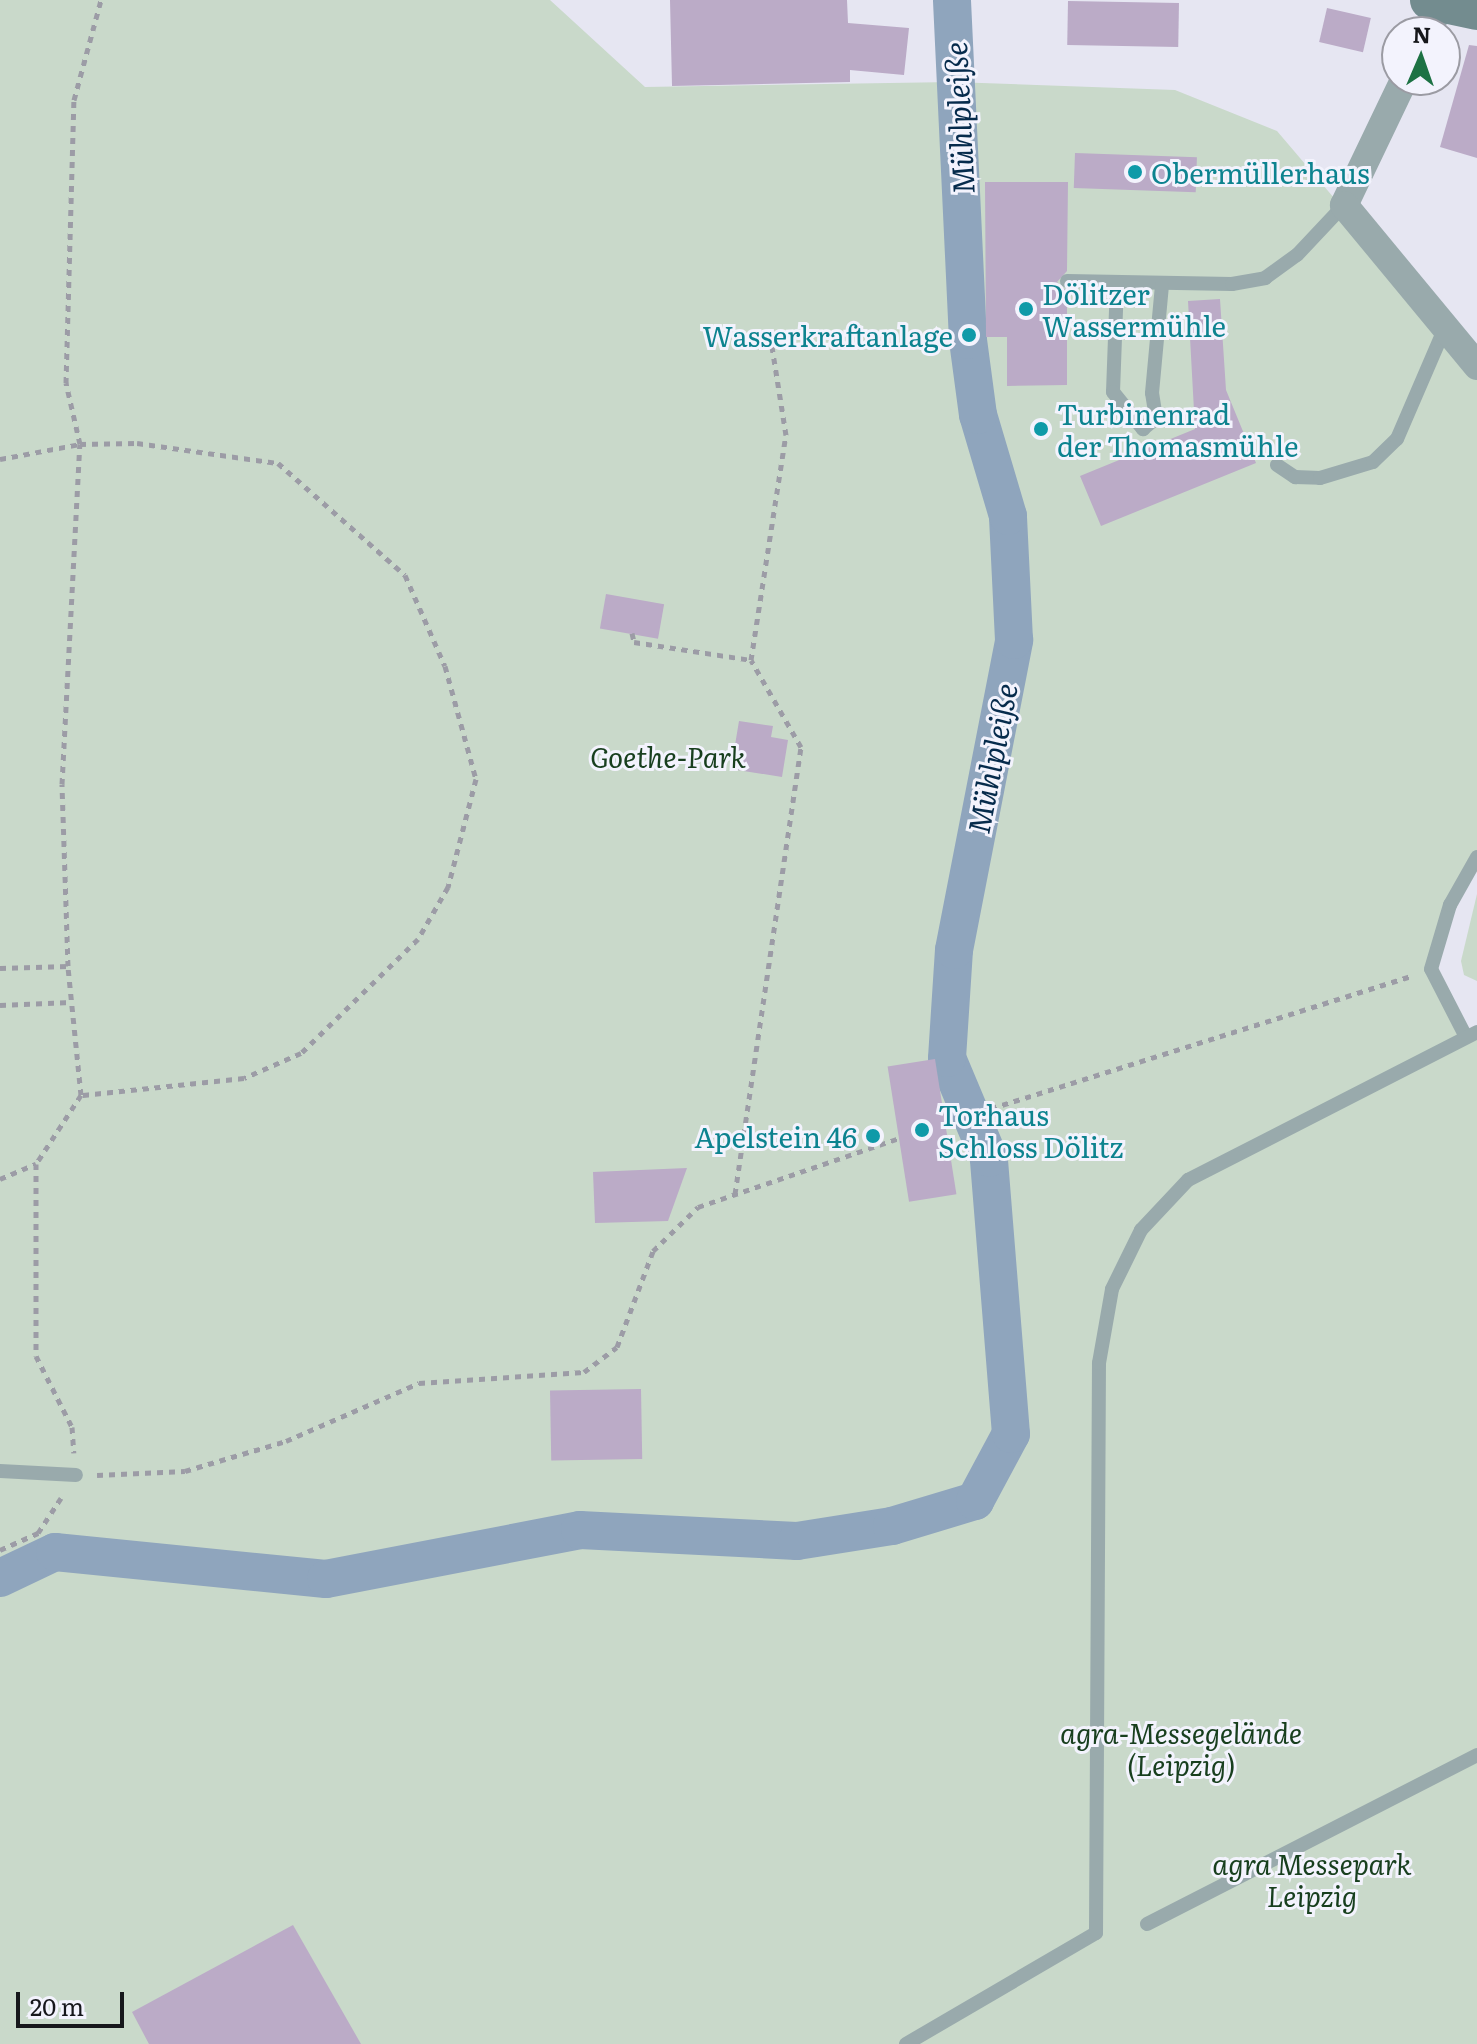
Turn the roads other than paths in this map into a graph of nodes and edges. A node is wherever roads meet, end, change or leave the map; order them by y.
1 (1396, 96) edge
2 (1344, 205) junction
3 (1067, 281) dead end
4 (1117, 283) junction
5 (1162, 285) junction
6 (1446, 325) junction
7 (1477, 366) edge
8 (1277, 465) dead end
9 (1477, 857) edge
10 (1471, 1034) edge
11 (0, 1471) edge
12 (76, 1475) road end
13 (1477, 1755) edge
14 (1147, 1924) dead end
15 (906, 2044) edge

1 - 2 street
2 - 5 lane
2 - 6 street
3 - 4 lane
4 - 5 lane
4 - 5 lane
6 - 7 street
6 - 8 lane
9 - 10 lane
10 - 15 lane
11 - 12 lane
13 - 14 lane

